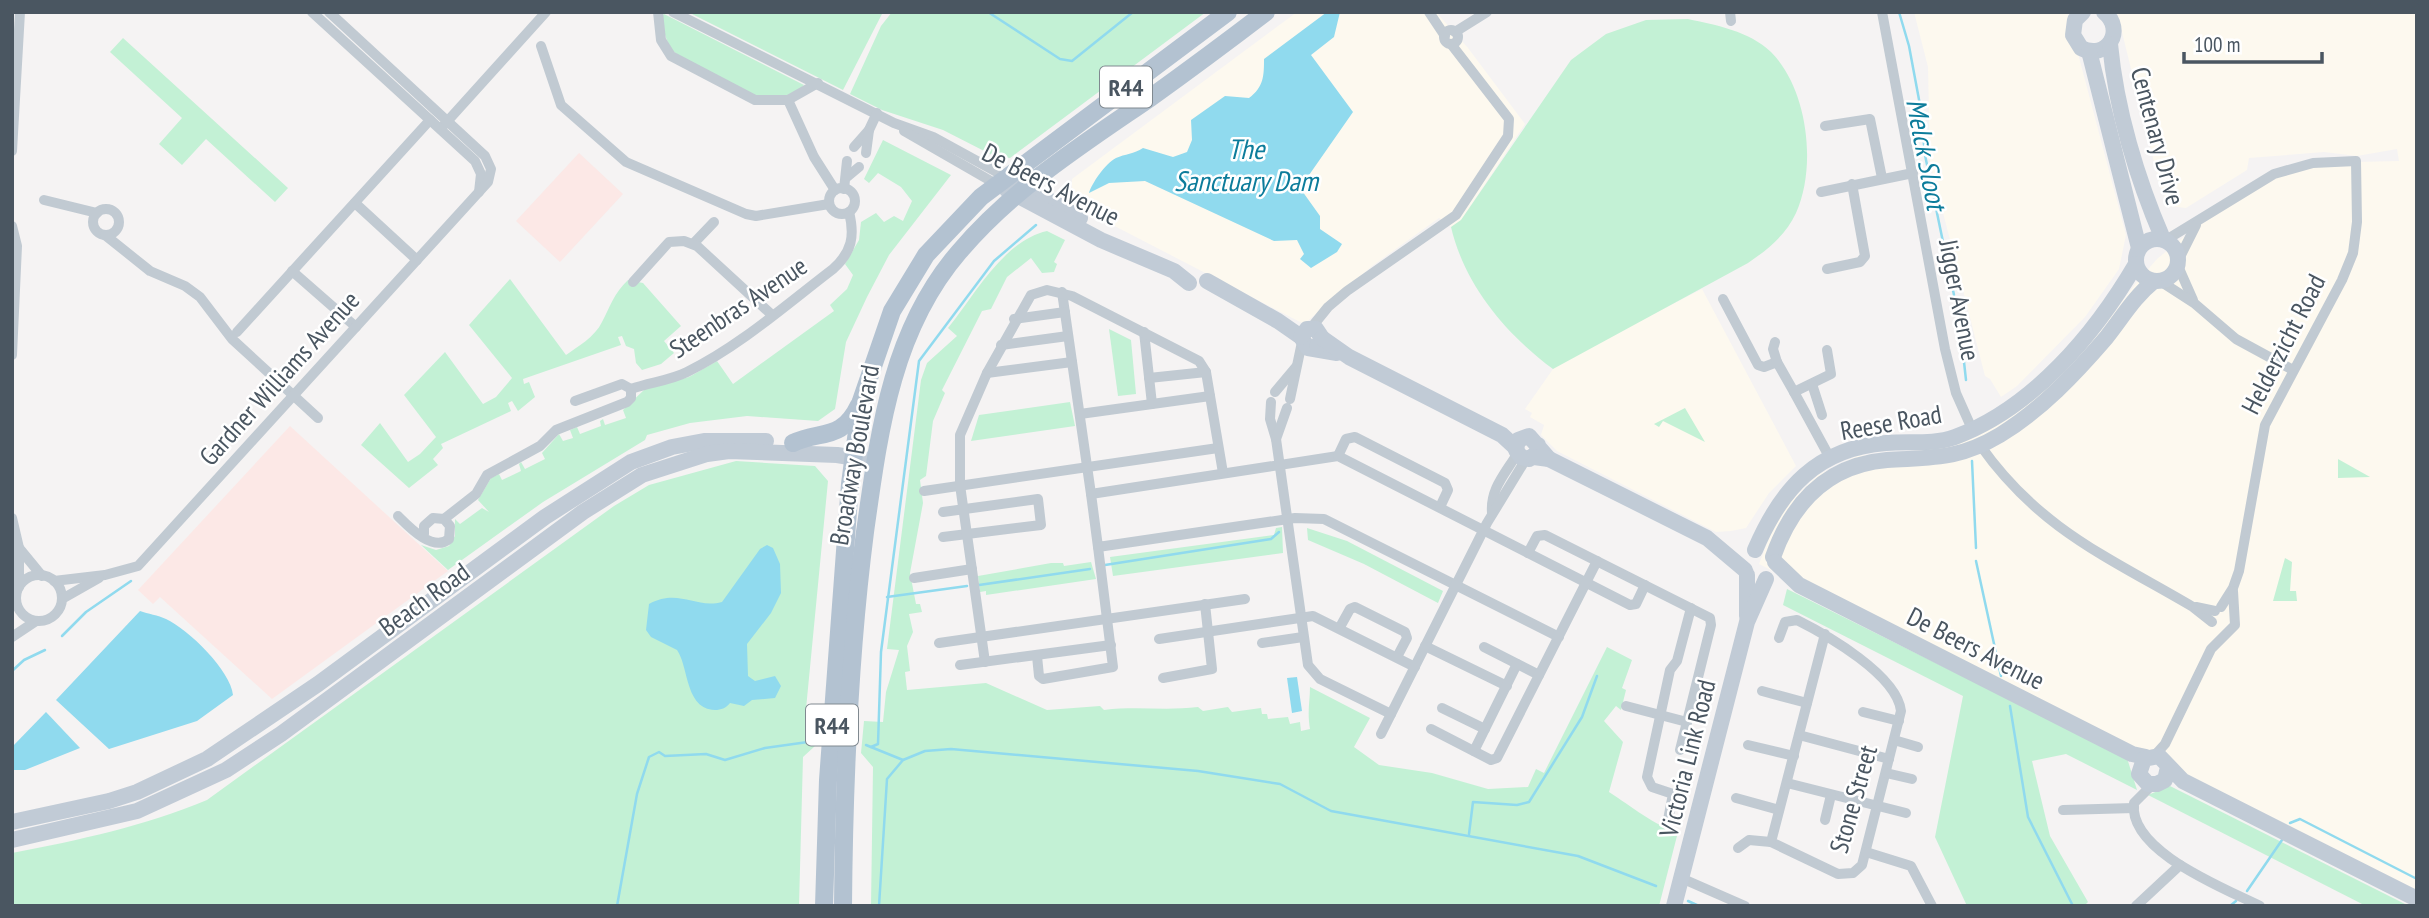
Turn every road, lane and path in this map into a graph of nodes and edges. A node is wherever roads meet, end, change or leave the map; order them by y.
1 (20, 12) edge
2 (312, 12) edge
3 (329, 12) edge
4 (546, 12) edge
5 (658, 12) edge
6 (673, 12) edge
7 (1228, 12) edge
8 (1266, 12) edge
9 (1487, 12) edge
10 (1882, 12) edge
11 (2104, 12) edge
12 (2078, 14) edge
13 (1433, 17) edge
14 (1452, 37) junction
15 (2110, 44) junction
16 (541, 46) dead end
17 (2089, 51) junction
18 (818, 83) junction
19 (788, 100) junction
20 (877, 113) junction
21 (430, 120) junction
22 (443, 125) junction
23 (1825, 126) dead end
24 (869, 130) junction
25 (854, 147) dead end
26 (12, 151) edge
27 (866, 153) dead end
28 (847, 161) dead end
29 (859, 167) dead end
30 (1913, 173) junction
31 (1882, 178) junction
32 (1001, 181) junction
33 (1852, 184) junction
34 (842, 185) junction
35 (1022, 191) junction
36 (1821, 192) dead end
37 (44, 200) dead end
38 (355, 203) junction
39 (829, 204) junction
40 (69, 205) junction
41 (849, 212) junction
42 (97, 213) junction
43 (714, 222) dead end
44 (2197, 222) junction
45 (93, 225) junction
46 (12, 226) edge
47 (116, 230) junction
48 (105, 235) junction
49 (2164, 239) junction
50 (693, 244) junction
51 (128, 253) junction
52 (2138, 256) junction
53 (417, 260) junction
54 (2178, 263) junction
55 (1827, 269) dead end
56 (292, 271) junction
57 (2157, 281) junction
58 (634, 282) dead end
59 (1197, 282) junction
60 (1062, 292) junction
61 (1723, 299) dead end
62 (2194, 303) junction
63 (1065, 312) junction
64 (772, 315) junction
65 (1014, 319) junction
66 (356, 327) junction
67 (237, 332) dead end
68 (1143, 332) junction
69 (1069, 336) junction
70 (1311, 338) junction
71 (1775, 342) dead end
72 (1001, 345) junction
73 (1827, 350) dead end
74 (12, 355) edge
75 (1072, 362) junction
76 (1777, 362) junction
77 (1298, 363) junction
78 (2293, 370) junction
79 (1206, 372) junction
80 (987, 373) junction
81 (1149, 378) junction
82 (1812, 383) junction
83 (631, 389) junction
84 (1794, 392) junction
85 (293, 396) junction
86 (1210, 396) junction
87 (575, 401) dead end
88 (861, 401) junction
89 (1152, 404) junction
90 (1080, 414) junction
91 (1822, 415) dead end
92 (317, 418) dead end
93 (1972, 429) junction
94 (1276, 439) junction
95 (793, 443) junction
96 (1980, 445) junction
97 (1219, 449) junction
98 (1528, 451) junction
99 (855, 453) junction
100 (876, 455) junction
101 (1338, 456) junction
102 (1830, 458) junction
103 (1279, 464) junction
104 (1087, 467) junction
105 (1223, 473) junction
106 (1034, 474) junction
107 (960, 485) junction
108 (924, 491) dead end
109 (1091, 494) junction
110 (1038, 499) junction
111 (1440, 507) junction
112 (964, 509) junction
113 (943, 512) dead end
114 (398, 516) dead end
115 (12, 518) edge
116 (444, 519) junction
117 (1287, 520) junction
118 (1484, 530) junction
119 (424, 534) junction
120 (966, 535) junction
121 (943, 537) dead end
122 (1707, 538) junction
123 (1098, 547) junction
124 (19, 548) junction
125 (1753, 551) junction
126 (1528, 552) junction
127 (1597, 561) junction
128 (972, 569) junction
129 (1771, 569) junction
130 (1746, 573) junction
131 (105, 575) junction
132 (42, 576) junction
133 (914, 578) dead end
134 (54, 581) junction
135 (1586, 582) junction
136 (1457, 584) junction
137 (1645, 585) junction
138 (19, 587) junction
139 (62, 599) junction
140 (1245, 599) dead end
141 (1205, 604) junction
142 (14, 606) edge
143 (1691, 608) junction
144 (2219, 615) junction
145 (1300, 618) junction
146 (1108, 619) junction
147 (36, 621) junction
148 (1747, 622) junction
149 (1340, 627) junction
150 (1209, 631) junction
151 (2226, 632) junction
152 (1825, 634) junction
153 (12, 636) edge
154 (981, 637) junction
155 (1303, 637) junction
156 (1559, 637) junction
157 (1779, 638) dead end
158 (1159, 639) dead end
159 (939, 643) dead end
160 (1262, 643) dead end
161 (1111, 645) junction
162 (1426, 646) junction
163 (1484, 647) dead end
164 (2211, 649) junction
165 (1037, 656) junction
166 (1397, 657) junction
167 (985, 662) junction
168 (1517, 664) junction
169 (960, 665) dead end
170 (1415, 667) junction
171 (1539, 676) junction
172 (1163, 678) dead end
173 (1507, 685) junction
174 (1762, 691) dead end
175 (1807, 703) junction
176 (1626, 706) dead end
177 (1442, 708) dead end
178 (1863, 712) dead end
179 (1391, 714) junction
180 (1658, 714) junction
181 (1899, 721) junction
182 (1687, 722) junction
183 (1431, 729) dead end
184 (1485, 729) junction
185 (1381, 734) dead end
186 (1799, 735) junction
187 (1894, 740) junction
188 (1748, 745) dead end
189 (1917, 747) dead end
190 (1680, 750) dead end
191 (1474, 751) junction
192 (1794, 756) junction
193 (1889, 759) junction
194 (2151, 767) junction
195 (1886, 773) junction
196 (1912, 779) dead end
197 (1787, 783) junction
198 (1831, 794) junction
199 (1736, 798) dead end
200 (1877, 806) junction
201 (2134, 808) junction
202 (1779, 810) junction
203 (2063, 810) dead end
204 (1906, 813) dead end
205 (1825, 820) dead end
206 (12, 822) edge
207 (1667, 825) dead end
208 (12, 840) edge
209 (1772, 842) junction
210 (1738, 848) dead end
211 (1866, 852) junction
212 (2180, 865) junction
213 (1681, 878) junction
214 (2417, 899) edge
215 (2258, 905) edge
216 (824, 906) edge
217 (842, 906) edge
218 (1674, 906) edge
219 (1745, 906) edge
220 (1932, 906) edge
221 (2136, 906) edge

1 - 26 street
2 - 21 street, Gardner Williams Avenue
3 - 22 street, Gardner Williams Avenue
4 - 22 street
5 - 19 street
6 - 18 street, De Beers Avenue
7 - 32 main road, Broadway Boulevard / R44
8 - 35 main road, Broadway Boulevard / R44
9 - 14 street
10 - 30 street, Jigger Avenue
11 - 15 street, Centenary Drive
12 - 17 street, Centenary Drive
13 - 14 street
14 - 70 street
15 - 17 street
15 - 49 street, Centenary Drive
16 - 39 street
17 - 52 street, Centenary Drive
18 - 19 street
18 - 20 street, De Beers Avenue
19 - 34 street
20 - 24 street
20 - 32 street, De Beers Avenue
21 - 22 street, Gardner Williams Avenue
21 - 38 street
22 - 53 street, Gardner Williams Avenue
23 - 31 street
24 - 25 street
24 - 27 street
28 - 34 street
29 - 34 street
30 - 31 street
30 - 93 street, Jigger Avenue
31 - 33 street
32 - 35 street, De Beers Avenue
32 - 88 main road, Broadway Boulevard / R44
33 - 36 street
33 - 55 street
34 - 39 street
34 - 41 street, Steenbras Avenue
35 - 59 street, De Beers Avenue
35 - 59 street, De Beers Avenue
35 - 100 main road, Broadway Boulevard / R44
37 - 40 street
38 - 53 street
38 - 56 street
39 - 41 street
40 - 42 street
40 - 45 street
41 - 64 street, Steenbras Avenue
42 - 45 street
42 - 47 street
43 - 50 street
44 - 49 street
44 - 54 street
44 - 78 street, Helderzicht Road
45 - 48 street
46 - 74 street
47 - 48 street
47 - 51 street
48 - 51 street
49 - 52 street
49 - 54 street
50 - 58 street
50 - 64 street
51 - 85 street
52 - 57 street
52 - 93 street, Reese Road
53 - 66 street, Gardner Williams Avenue
54 - 57 street
54 - 62 street
56 - 66 street
56 - 67 street
57 - 62 street
57 - 96 street, Reese Road
59 - 70 street, De Beers Avenue
60 - 63 street
60 - 65 street
60 - 68 street
61 - 76 street
62 - 78 street
63 - 65 street
63 - 69 street
64 - 83 street, Steenbras Avenue
65 - 72 street
66 - 85 street, Gardner Williams Avenue
68 - 79 street
68 - 81 street
69 - 72 street
69 - 75 street
70 - 77 street
70 - 98 street, De Beers Avenue
71 - 76 street
72 - 80 street
73 - 82 street
75 - 80 street
75 - 90 street
76 - 84 street
77 - 94 street
77 - 94 street
78 - 144 street, Helderzicht Road
79 - 81 street
79 - 86 street
80 - 107 street
81 - 89 street
82 - 84 street
82 - 91 street
83 - 87 street
83 - 116 street, Steenbras Avenue
84 - 102 street
85 - 92 street
85 - 131 street, Gardner Williams Avenue
86 - 89 street
86 - 97 street
88 - 95 main road
88 - 99 main road, Broadway Boulevard / R44
89 - 90 street
90 - 104 street
93 - 102 street, Reese Road
94 - 103 street
95 - 99 street, Beach Road
95 - 206 street, Beach Road
96 - 129 street, Reese Road
96 - 144 street
97 - 104 street
97 - 105 street
98 - 118 street
98 - 122 street, De Beers Avenue
99 - 100 street, Beach Road
99 - 208 street, Beach Road
99 - 216 main road, Broadway Boulevard / R44
100 - 217 main road, Broadway Boulevard / R44
101 - 103 street
101 - 111 street
101 - 111 street
102 - 125 street, Reese Road
103 - 105 street
103 - 117 street
104 - 106 street
104 - 109 street
105 - 109 street
106 - 107 street
106 - 110 street
107 - 108 street
107 - 112 street
109 - 123 street
110 - 112 street
110 - 120 street
111 - 118 street
112 - 113 street
112 - 120 street
114 - 119 street
115 - 124 street
116 - 119 street
116 - 119 street
117 - 123 street
117 - 136 street
117 - 145 street
118 - 126 street
118 - 136 street
120 - 121 street
120 - 128 street
122 - 125 street, De Beers Avenue
122 - 130 street, De Beers Avenue
123 - 146 street
124 - 132 street
124 - 138 street
125 - 129 street
125 - 130 street
126 - 127 street
126 - 135 street
127 - 135 street
127 - 137 street
128 - 133 street
128 - 154 street
129 - 130 street
129 - 148 street, Victoria Link Road
129 - 194 street, De Beers Avenue
130 - 148 street, Victoria Link Road
131 - 134 street, Gardner Williams Avenue
131 - 139 street, Gardner Williams Avenue
132 - 134 street
132 - 138 street
134 - 139 street
135 - 137 street
135 - 156 street
136 - 156 street
136 - 162 street
137 - 143 street
138 - 142 street
139 - 147 street
140 - 141 street
141 - 146 street
141 - 150 street
142 - 147 street
143 - 180 street
143 - 182 street
144 - 151 street
144 - 151 street
144 - 164 street
145 - 149 street
145 - 150 street
145 - 155 street
146 - 154 street
146 - 161 street
147 - 153 street
148 - 213 street, Victoria Link Road
149 - 166 street
149 - 166 street
150 - 158 street
150 - 172 street
151 - 164 street
152 - 157 street, Stone Street
152 - 175 street
152 - 181 street, Stone Street
154 - 159 street
154 - 167 street
155 - 160 street
155 - 179 street
156 - 171 street
161 - 165 street
161 - 165 street
162 - 170 street
162 - 173 street
163 - 168 street
164 - 194 street
165 - 167 street
166 - 170 street
167 - 169 street
168 - 171 street
168 - 173 street
170 - 179 street
171 - 191 street
173 - 184 street
174 - 175 street
175 - 186 street
176 - 180 street
177 - 184 street
178 - 181 street
179 - 185 street
180 - 182 street
180 - 207 street
181 - 187 street, Stone Street
182 - 190 street
183 - 191 street
184 - 191 street
186 - 192 street
186 - 193 street
187 - 189 street
187 - 193 street, Stone Street
188 - 192 street
192 - 197 street
193 - 195 street, Stone Street
194 - 201 street
194 - 214 street, De Beers Avenue
195 - 196 street
195 - 200 street, Stone Street
197 - 198 street
197 - 202 street
198 - 200 street
198 - 205 street
199 - 202 street
200 - 204 street
200 - 211 street, Stone Street
201 - 203 street
201 - 212 street
202 - 209 street
209 - 210 street
209 - 211 street, Stone Street
211 - 220 street
212 - 215 street
212 - 221 street
213 - 218 street, Victoria Link Road
213 - 219 street

